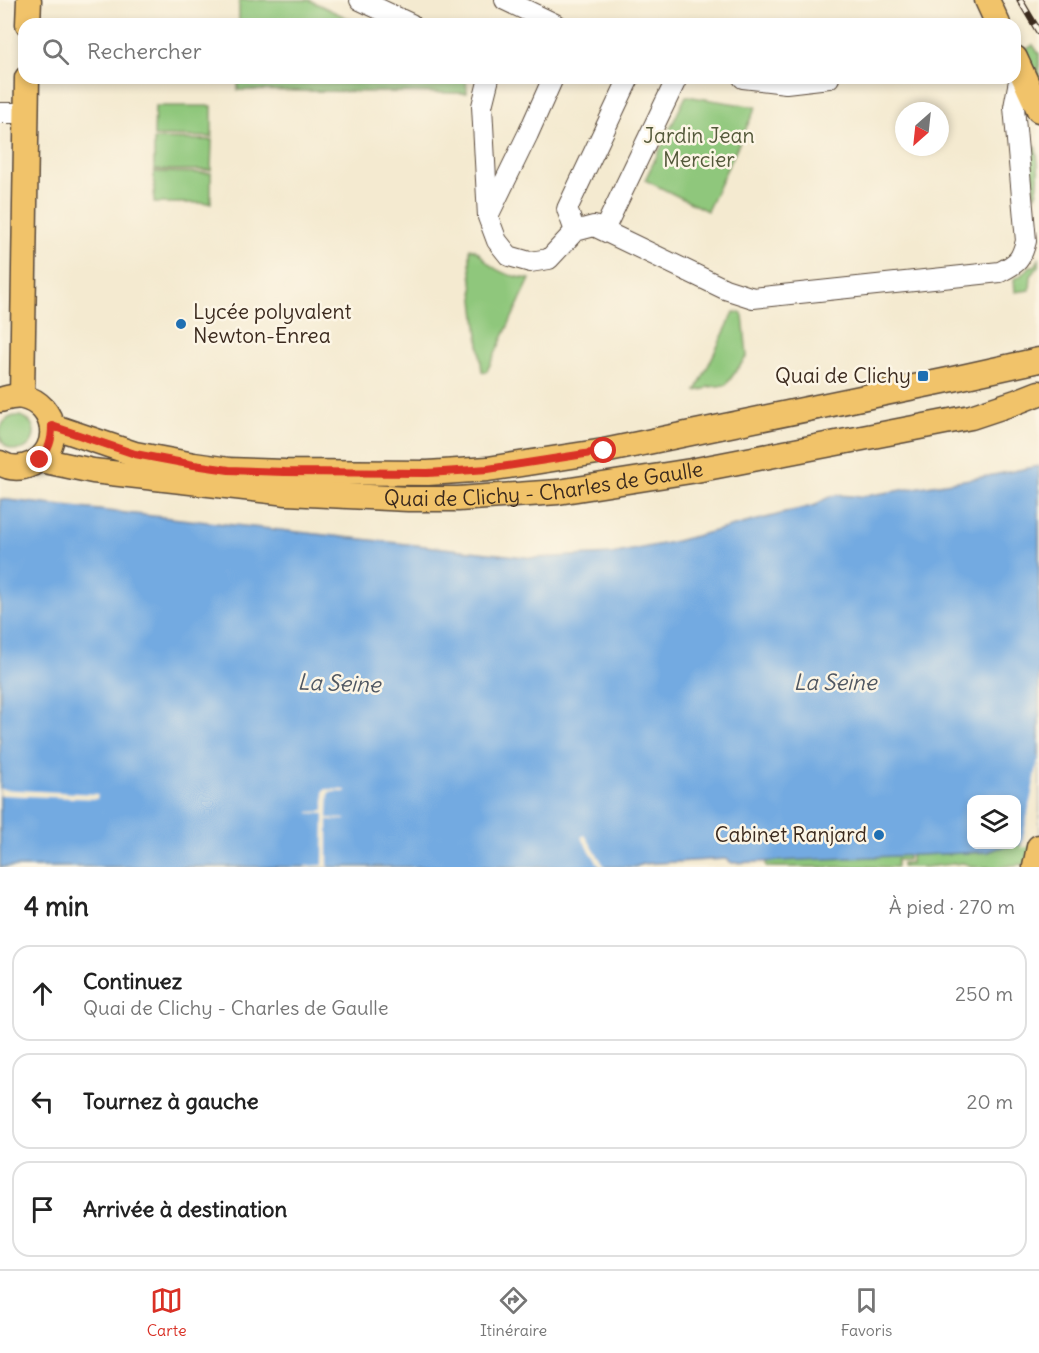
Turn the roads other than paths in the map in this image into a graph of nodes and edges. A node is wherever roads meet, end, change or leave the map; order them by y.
1 (29, 0) edge
2 (360, 0) edge
3 (987, 0) edge
4 (514, 11) edge
5 (28, 18) edge
6 (398, 18) edge
7 (536, 18) edge
8 (995, 18) edge
9 (1021, 74) edge
10 (27, 84) edge
11 (488, 84) edge
12 (550, 84) edge
13 (626, 84) edge
14 (674, 84) edge
15 (1016, 84) edge
16 (1039, 110) edge
17 (0, 113) edge
18 (26, 113) junction
19 (488, 217) junction
20 (575, 231) junction
21 (604, 231) junction
22 (1033, 358) edge
23 (1039, 393) edge
24 (11, 398) edge
25 (1039, 412) edge
26 (972, 417) junction
27 (52, 426) junction
28 (40, 460) junction
29 (0, 464) edge
30 (1039, 847) edge
31 (1035, 867) edge

1 - 5 main road
2 - 6 street
3 - 8 main road
4 - 7 street
9 - 16 main road
10 - 18 main road
11 - 19 street
12 - 19 street
13 - 20 street
14 - 21 street
15 - 21 street
17 - 18 street
18 - 24 main road
19 - 20 street
20 - 21 street
22 - 27 main road, Quai de Clichy - Charles de Gaulle
23 - 26 main road, Quai de Clichy - Charles de Gaulle
24 - 27 main road
25 - 26 main road
26 - 28 main road, Quai de Clichy - Charles de Gaulle
27 - 28 main road
28 - 29 main road
30 - 31 main road

